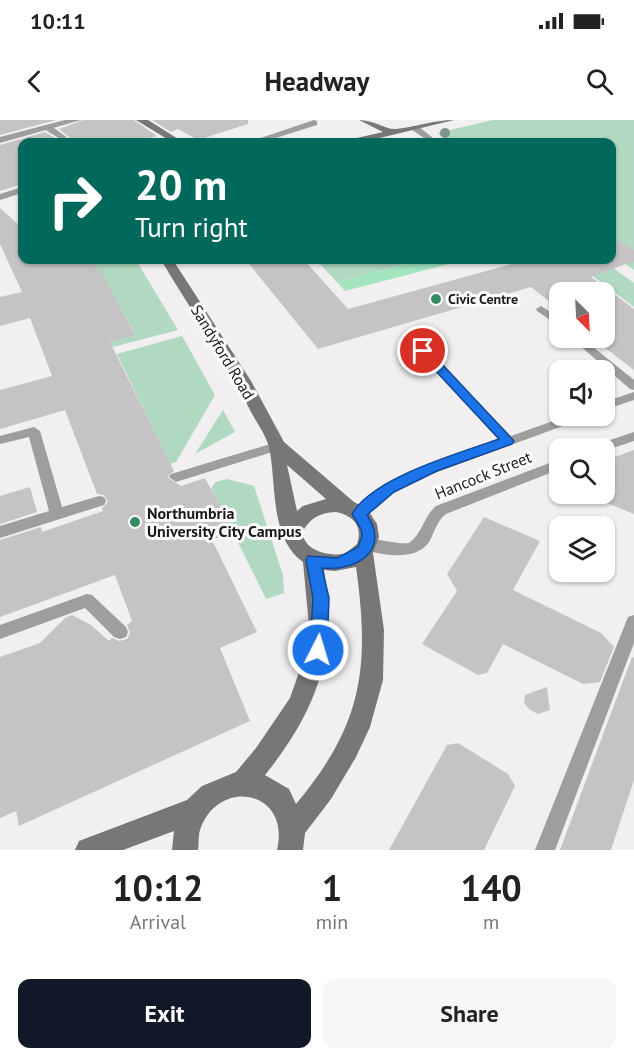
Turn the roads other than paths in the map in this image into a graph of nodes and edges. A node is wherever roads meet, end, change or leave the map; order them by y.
1 (76, 120) edge
2 (141, 120) edge
3 (364, 120) edge
4 (449, 120) edge
5 (314, 123) dead end
6 (47, 127) junction
7 (415, 128) junction
8 (393, 133) junction
9 (63, 138) edge
10 (171, 138) edge
11 (267, 138) edge
12 (370, 138) edge
13 (429, 138) edge
14 (0, 140) edge
15 (18, 191) edge
16 (0, 196) edge
17 (170, 264) edge
18 (541, 309) dead end
19 (549, 315) edge
20 (588, 348) edge
21 (423, 351) dead end
22 (634, 386) edge
23 (634, 396) edge
24 (615, 402) edge
25 (550, 426) edge
26 (634, 436) edge
27 (0, 440) edge
28 (508, 441) junction
29 (615, 443) edge
30 (278, 446) junction
31 (549, 468) edge
32 (177, 477) dead end
33 (99, 501) dead end
34 (353, 511) junction
35 (57, 514) junction
36 (0, 532) edge
37 (293, 532) junction
38 (365, 547) junction
39 (313, 560) junction
40 (634, 622) edge
41 (0, 632) edge
42 (120, 632) dead end
43 (243, 783) junction
44 (195, 810) junction
45 (292, 843) edge
46 (88, 850) edge
47 (185, 850) edge
48 (545, 850) edge

1 - 6 street
2 - 10 main road
3 - 8 main road
4 - 7 main road
5 - 11 street
6 - 9 lane
6 - 14 street
7 - 8 main road
7 - 13 lane
8 - 12 main road
15 - 16 lane
17 - 30 main road, Sandyford Road
18 - 19 lane
20 - 22 lane
21 - 28 lane
23 - 24 lane
25 - 28 lane
26 - 29 lane
27 - 35 lane
28 - 34 lane
30 - 32 lane
30 - 34 main road
30 - 37 main road
31 - 38 lane, Hancock Street
33 - 35 lane
34 - 37 main road
34 - 38 main road
35 - 36 lane
37 - 39 main road
38 - 39 main road
38 - 45 main road
39 - 43 main road
40 - 48 lane
41 - 42 lane
43 - 44 main road
43 - 45 main road
44 - 46 main road
44 - 47 main road

